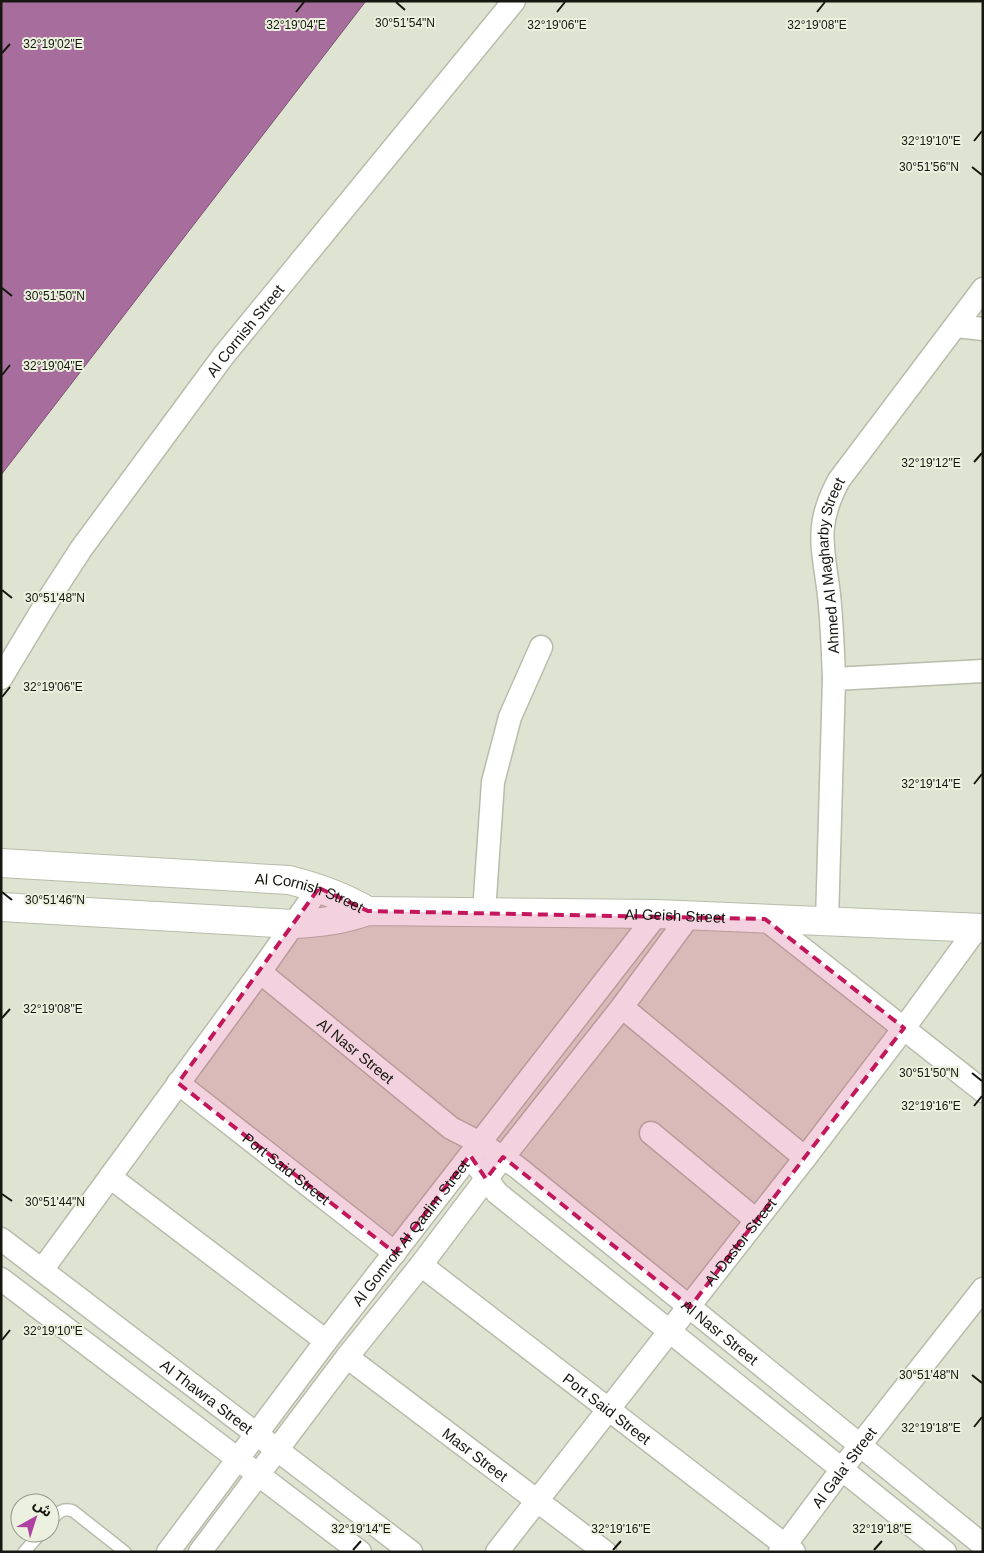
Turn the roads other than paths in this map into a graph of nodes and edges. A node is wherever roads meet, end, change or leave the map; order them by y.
1 (514, 1) edge
2 (983, 289) edge
3 (956, 326) junction
4 (983, 329) edge
5 (540, 648) dead end
6 (983, 671) edge
7 (1, 678) edge
8 (834, 679) junction
9 (1, 863) edge
10 (319, 888) junction
11 (1, 907) edge
12 (368, 911) junction
13 (484, 912) junction
14 (657, 914) junction
15 (689, 916) junction
16 (765, 919) junction
17 (827, 922) junction
18 (293, 924) junction
19 (980, 928) edge
20 (260, 972) junction
21 (622, 1007) junction
22 (904, 1028) junction
23 (178, 1083) junction
24 (983, 1091) edge
25 (651, 1133) dead end
26 (475, 1149) junction
27 (503, 1158) junction
28 (805, 1158) junction
29 (110, 1177) junction
30 (486, 1179) junction
31 (756, 1220) junction
32 (1, 1239) edge
33 (395, 1253) junction
34 (422, 1265) junction
35 (42, 1270) junction
36 (1, 1279) edge
37 (983, 1289) edge
38 (690, 1307) junction
39 (671, 1331) junction
40 (326, 1341) junction
41 (346, 1357) junction
42 (609, 1409) junction
43 (256, 1433) junction
44 (860, 1445) junction
45 (277, 1449) junction
46 (237, 1459) junction
47 (843, 1468) junction
48 (258, 1474) junction
49 (537, 1500) junction
50 (60, 1511) edge
51 (983, 1545) edge
52 (786, 1549) edge
53 (125, 1552) edge
54 (168, 1552) edge
55 (200, 1552) edge
56 (360, 1552) edge
57 (412, 1552) edge
58 (497, 1552) edge
59 (605, 1552) edge
60 (945, 1552) edge

1 - 7 street, Al Cornish Street
2 - 3 street, Ahmed Al Magharby Street
3 - 4 street
3 - 8 street, Ahmed Al Magharby Street
5 - 13 street
6 - 8 street
8 - 17 street, Ahmed Al Magharby Street
9 - 10 main road, Al Cornish Street
10 - 12 main road, Al Cornish Street
10 - 18 street
11 - 18 main road, Al Cornish Street
12 - 13 main road, Al Geish Street
12 - 18 main road, Al Cornish Street
13 - 14 main road, Al Geish Street
14 - 15 main road, Al Geish Street
14 - 26 street, Al Gomrok Al Qadim Street
15 - 16 main road, Al Geish Street
15 - 21 street, Al Gomrok Al Qadim Street
16 - 17 main road, Al Geish Street
16 - 22 street
17 - 19 main road, Al Geish Street
18 - 20 street
19 - 22 street, Al Dastor Street
20 - 23 street
20 - 26 street, Al Nasr Street
21 - 27 street, Al Gomrok Al Qadim Street
21 - 28 street
22 - 24 street
22 - 28 street, Al Dastor Street
23 - 29 street
23 - 33 street, Port Said Street
25 - 31 street
26 - 27 street, Al Nasr Street
26 - 30 street, Al Nasr Street
26 - 33 street, Al Gomrok Al Qadim Street
27 - 30 street, Al Gomrok Al Qadim Street
27 - 38 street, Al Nasr Street
28 - 31 street, Al Dastor Street
29 - 35 street
29 - 40 street
30 - 34 street, Al Gomrok Al Qadim Street
30 - 39 street, Al Nasr Street
31 - 38 street, Al Dastor Street
32 - 35 street, Al Thawra Street
33 - 40 street, Al Gomrok Al Qadim Street
34 - 41 street, Al Gomrok Al Qadim Street
34 - 42 street, Port Said Street
35 - 43 street, Al Thawra Street
36 - 46 street
37 - 44 street, Al Gala' Street
38 - 39 street, Al Dastor Street
38 - 44 street, Al Nasr Street
39 - 42 street, Al Dastor Street
39 - 47 street, Al Nasr Street
40 - 43 street, Al Gomrok Al Qadim Street
41 - 45 street, Al Gomrok Al Qadim Street
41 - 49 street, Masr Street
42 - 49 street, Al Dastor Street
42 - 52 street, Port Said Street
43 - 45 street, Al Thawra Street
43 - 46 street, Al Gomrok Al Qadim Street
44 - 47 street, Al Gala' Street
44 - 51 street, Al Nasr Street
45 - 48 street, Al Gomrok Al Qadim Street
45 - 57 street, Al Thawra Street
46 - 48 street
46 - 54 street, Al Gomrok Al Qadim Street
47 - 52 street, Al Gala' Street
47 - 60 street, Al Nasr Street
48 - 55 street, Al Gomrok Al Qadim Street
48 - 56 street
49 - 58 street, Al Dastor Street
49 - 59 street, Masr Street
50 - 53 lane

